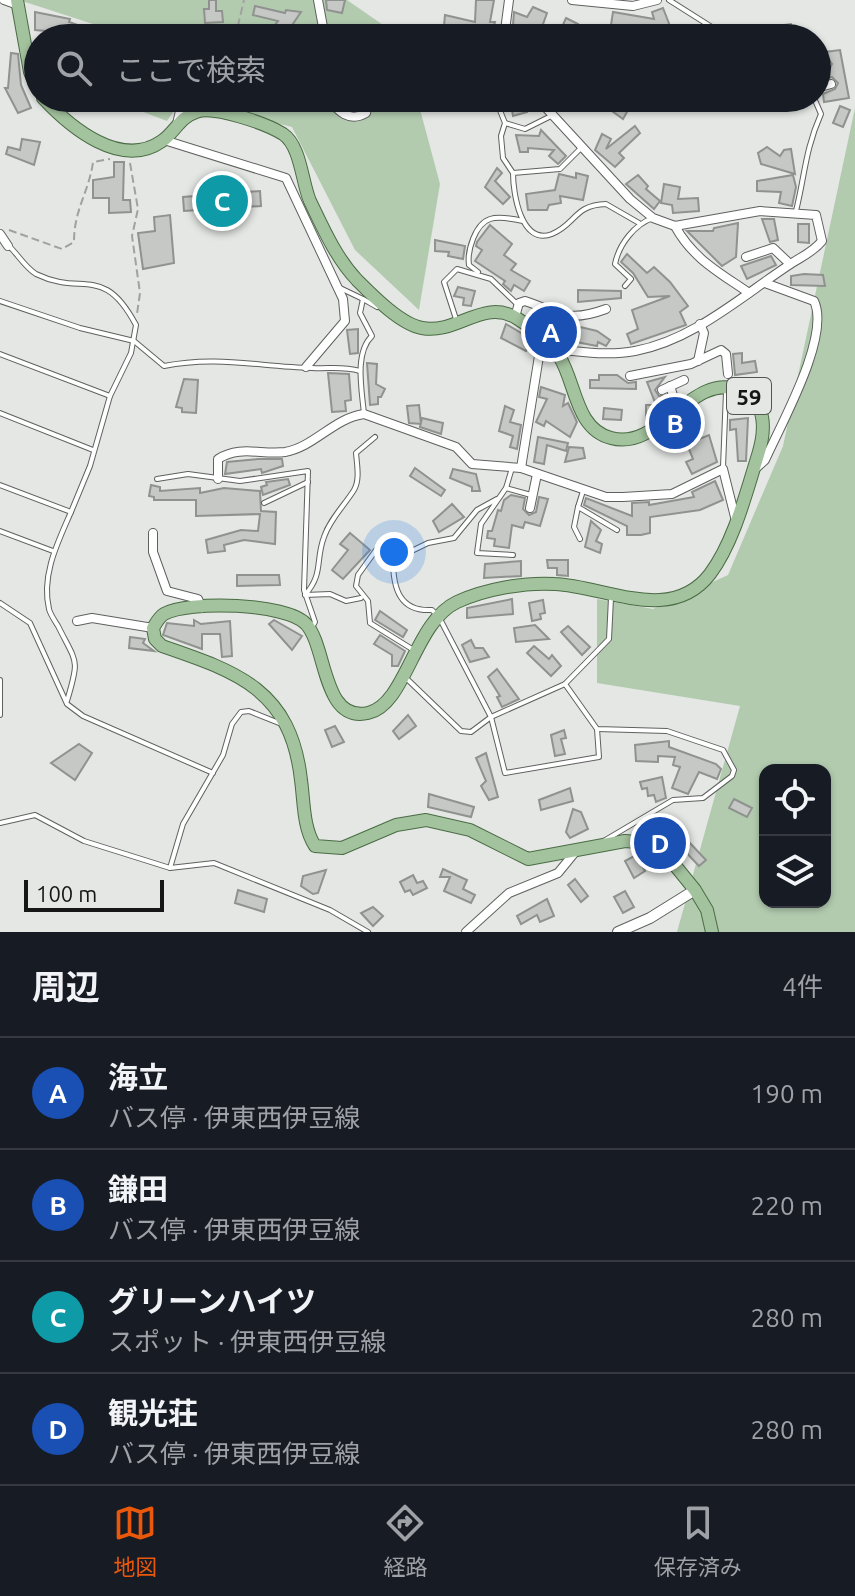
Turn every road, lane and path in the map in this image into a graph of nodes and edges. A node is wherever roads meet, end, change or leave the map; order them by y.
1 (4, 0) edge
2 (244, 0) edge
3 (318, 0) edge
4 (509, 0) edge
5 (572, 0) edge
6 (657, 0) edge
7 (669, 0) edge
8 (18, 2) edge
9 (238, 24) edge
10 (322, 24) edge
11 (506, 24) edge
12 (707, 24) edge
13 (24, 37) edge
14 (61, 112) edge
15 (180, 112) edge
16 (199, 112) edge
17 (219, 112) edge
18 (342, 112) edge
19 (366, 112) edge
20 (501, 112) edge
21 (548, 112) edge
22 (820, 112) edge
23 (551, 116) junction
24 (505, 123) junction
25 (177, 125) junction
26 (164, 140) junction
27 (582, 147) junction
28 (127, 150) junction
29 (113, 159) dead end
30 (513, 173) junction
31 (796, 211) junction
32 (653, 218) junction
33 (523, 221) junction
34 (639, 223) junction
35 (675, 226) junction
36 (0, 231) edge
37 (8, 246) joint
38 (746, 257) dead end
39 (790, 264) junction
40 (483, 276) junction
41 (765, 283) junction
42 (625, 286) dead end
43 (340, 288) junction
44 (749, 293) junction
45 (363, 299) junction
46 (0, 301) edge
47 (606, 309) dead end
48 (517, 311) junction
49 (400, 316) junction
50 (457, 322) junction
51 (138, 324) dead end
52 (700, 324) junction
53 (134, 341) junction
54 (557, 353) junction
55 (0, 354) edge
56 (698, 361) junction
57 (306, 367) junction
58 (360, 371) junction
59 (630, 376) dead end
60 (684, 380) dead end
61 (727, 381) junction
62 (110, 396) junction
63 (678, 411) junction
64 (0, 413) edge
65 (364, 414) junction
66 (375, 437) dead end
67 (93, 450) junction
68 (516, 468) junction
69 (723, 469) junction
70 (753, 471) junction
71 (537, 474) junction
72 (157, 479) dead end
73 (218, 479) junction
74 (308, 482) junction
75 (0, 485) edge
76 (506, 488) junction
77 (583, 490) junction
78 (533, 495) junction
79 (497, 499) junction
80 (264, 503) dead end
81 (578, 507) junction
82 (530, 508) dead end
83 (71, 512) junction
84 (735, 517) junction
85 (617, 530) dead end
86 (0, 531) edge
87 (153, 533) dead end
88 (580, 539) dead end
89 (53, 551) junction
90 (513, 555) dead end
91 (394, 559) junction
92 (611, 594) junction
93 (305, 595) junction
94 (362, 598) junction
95 (0, 603) edge
96 (202, 608) junction
97 (437, 614) junction
98 (77, 621) dead end
99 (153, 628) junction
100 (310, 629) junction
101 (414, 651) junction
102 (403, 674) junction
103 (0, 680) edge
104 (565, 684) junction
105 (67, 704) junction
106 (0, 715) edge
107 (491, 717) junction
108 (289, 727) junction
109 (597, 729) junction
110 (213, 773) junction
111 (0, 823) edge
112 (601, 844) junction
113 (579, 847) junction
114 (170, 868) junction
115 (695, 890) junction
116 (368, 932) edge
117 (466, 932) edge
118 (618, 932) edge
119 (712, 932) edge

1 - 8 street
2 - 9 path
3 - 10 street
4 - 11 street
5 - 6 street
7 - 12 lane
8 - 13 main road
14 - 28 main road
15 - 25 street
16 - 25 main road
17 - 49 main road
18 - 19 street
20 - 24 lane
21 - 23 street
22 - 31 lane
23 - 24 lane
23 - 27 street
24 - 30 lane
25 - 26 main road
26 - 28 main road
26 - 43 street
27 - 30 lane
27 - 32 street
28 - 51 path
29 - 36 path
30 - 33 lane
31 - 35 street
31 - 39 street
32 - 34 lane
32 - 35 street
33 - 34 lane
33 - 40 lane
34 - 42 lane
35 - 44 street
36 - 37 street
37 - 53 lane
38 - 39 street
39 - 41 street
40 - 48 lane
40 - 50 lane
41 - 44 street
41 - 70 street
43 - 45 lane
43 - 57 street
44 - 52 street
45 - 49 lane
45 - 58 lane
46 - 53 lane
47 - 48 street
48 - 50 main road
48 - 54 main road, 59
49 - 50 main road
52 - 54 street
52 - 56 street
53 - 57 lane
53 - 62 lane
54 - 63 main road, 59
54 - 68 street
55 - 62 lane
56 - 59 street
56 - 61 street
57 - 58 lane
58 - 65 lane
60 - 63 street
61 - 63 main road, 59
61 - 69 lane
61 - 70 main road, 59
62 - 67 lane
64 - 67 lane
65 - 68 street
65 - 73 street
66 - 93 lane
67 - 83 lane
68 - 71 street
68 - 76 lane
69 - 77 street
69 - 84 street
70 - 84 main road, 59
71 - 77 street
71 - 78 street
72 - 73 lane
73 - 74 lane
74 - 80 lane
74 - 93 lane
75 - 83 lane
76 - 78 lane
76 - 79 lane
77 - 81 lane
78 - 82 street
79 - 90 lane
79 - 91 lane
81 - 85 lane
81 - 88 lane
83 - 89 lane
84 - 92 main road, 59
86 - 89 lane
87 - 96 street
89 - 105 lane
91 - 94 lane
91 - 97 lane
92 - 97 main road, 59
92 - 104 lane
93 - 94 lane
93 - 100 lane
94 - 101 lane
95 - 105 lane
96 - 99 main road
96 - 100 main road
97 - 101 main road
97 - 107 lane
98 - 99 street
99 - 108 main road
100 - 102 main road
101 - 102 main road
102 - 107 lane
103 - 106 lane
104 - 107 lane
104 - 109 lane
105 - 110 lane
107 - 109 lane
108 - 110 lane
108 - 113 main road
109 - 112 lane
110 - 114 lane
111 - 114 lane
112 - 113 main road
112 - 115 main road
113 - 117 street
114 - 116 lane
115 - 118 street
115 - 119 main road

